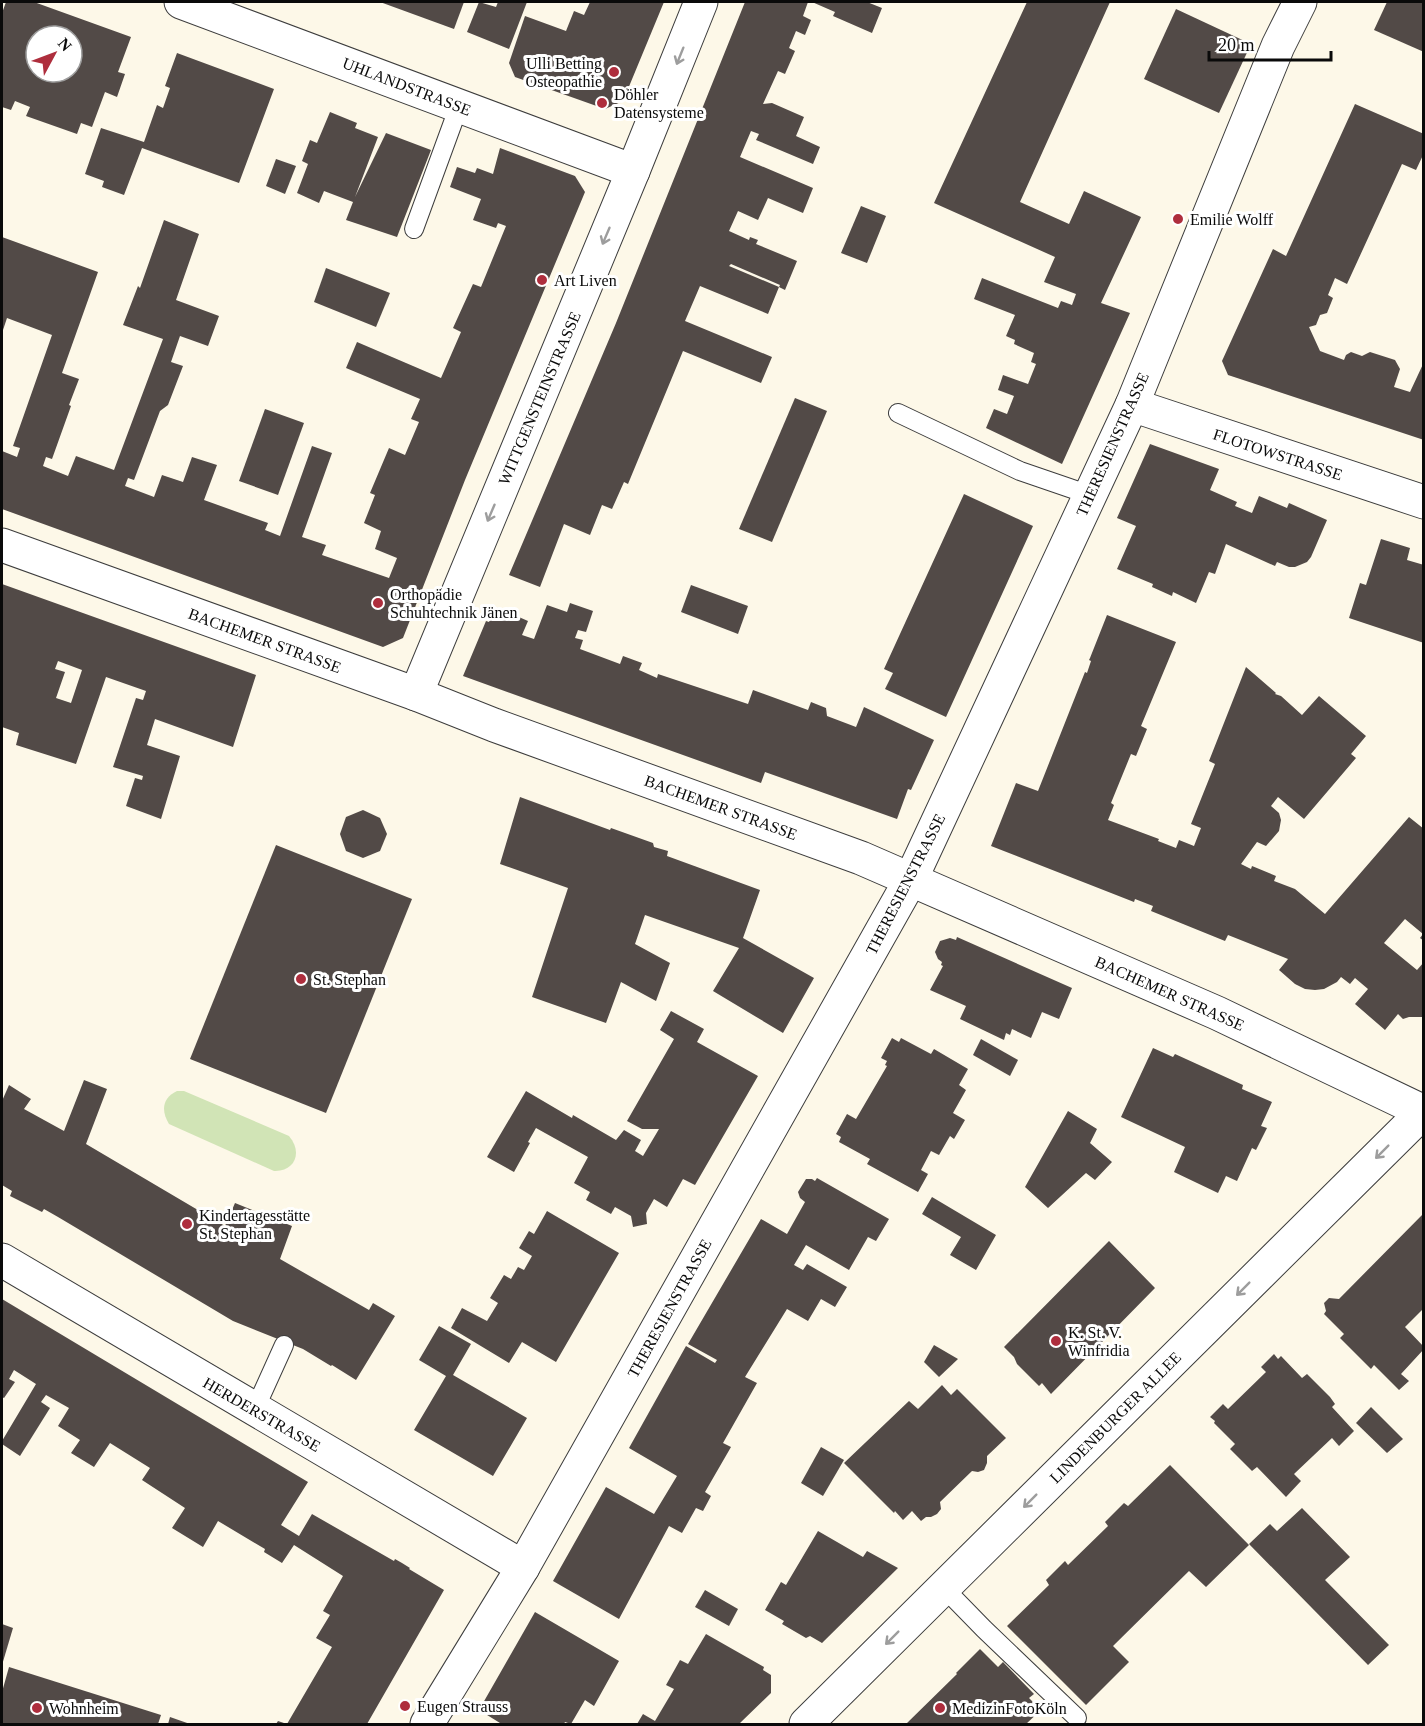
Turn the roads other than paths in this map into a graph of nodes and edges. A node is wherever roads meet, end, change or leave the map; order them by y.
1 (182, 2) edge
2 (701, 2) edge
3 (1300, 2) edge
4 (459, 106) junction
5 (633, 171) junction
6 (414, 229) dead end
7 (1132, 405) junction
8 (898, 413) dead end
9 (1090, 495) junction
10 (1424, 502) edge
11 (2, 545) edge
12 (416, 694) junction
13 (911, 879) junction
14 (1423, 1111) edge
15 (2, 1260) edge
16 (284, 1345) dead end
17 (255, 1409) junction
18 (523, 1566) junction
19 (944, 1587) junction
20 (1077, 1718) dead end
21 (427, 1725) edge
22 (806, 1725) edge

1 - 4 street, UHLANDSTRASSE
2 -> 5 street, WITTGENSTEINSTRASSE
3 - 7 street, THERESIENSTRASSE
4 - 5 street, UHLANDSTRASSE
4 - 6 lane
5 -> 12 street, WITTGENSTEINSTRASSE
7 - 9 street, THERESIENSTRASSE
7 - 10 street, FLOTOWSTRASSE
8 - 9 lane
9 - 13 street, THERESIENSTRASSE
11 - 12 street, BACHEMER STRASSE
12 - 13 street, BACHEMER STRASSE
13 - 14 street, BACHEMER STRASSE
13 - 18 street, THERESIENSTRASSE
14 -> 19 street, LINDENBURGER ALLEE
15 - 17 street, HERDERSTRASSE
16 - 17 lane
17 - 18 street, HERDERSTRASSE
18 - 21 street, THERESIENSTRASSE
19 - 20 lane
19 -> 22 street, LINDENBURGER ALLEE

